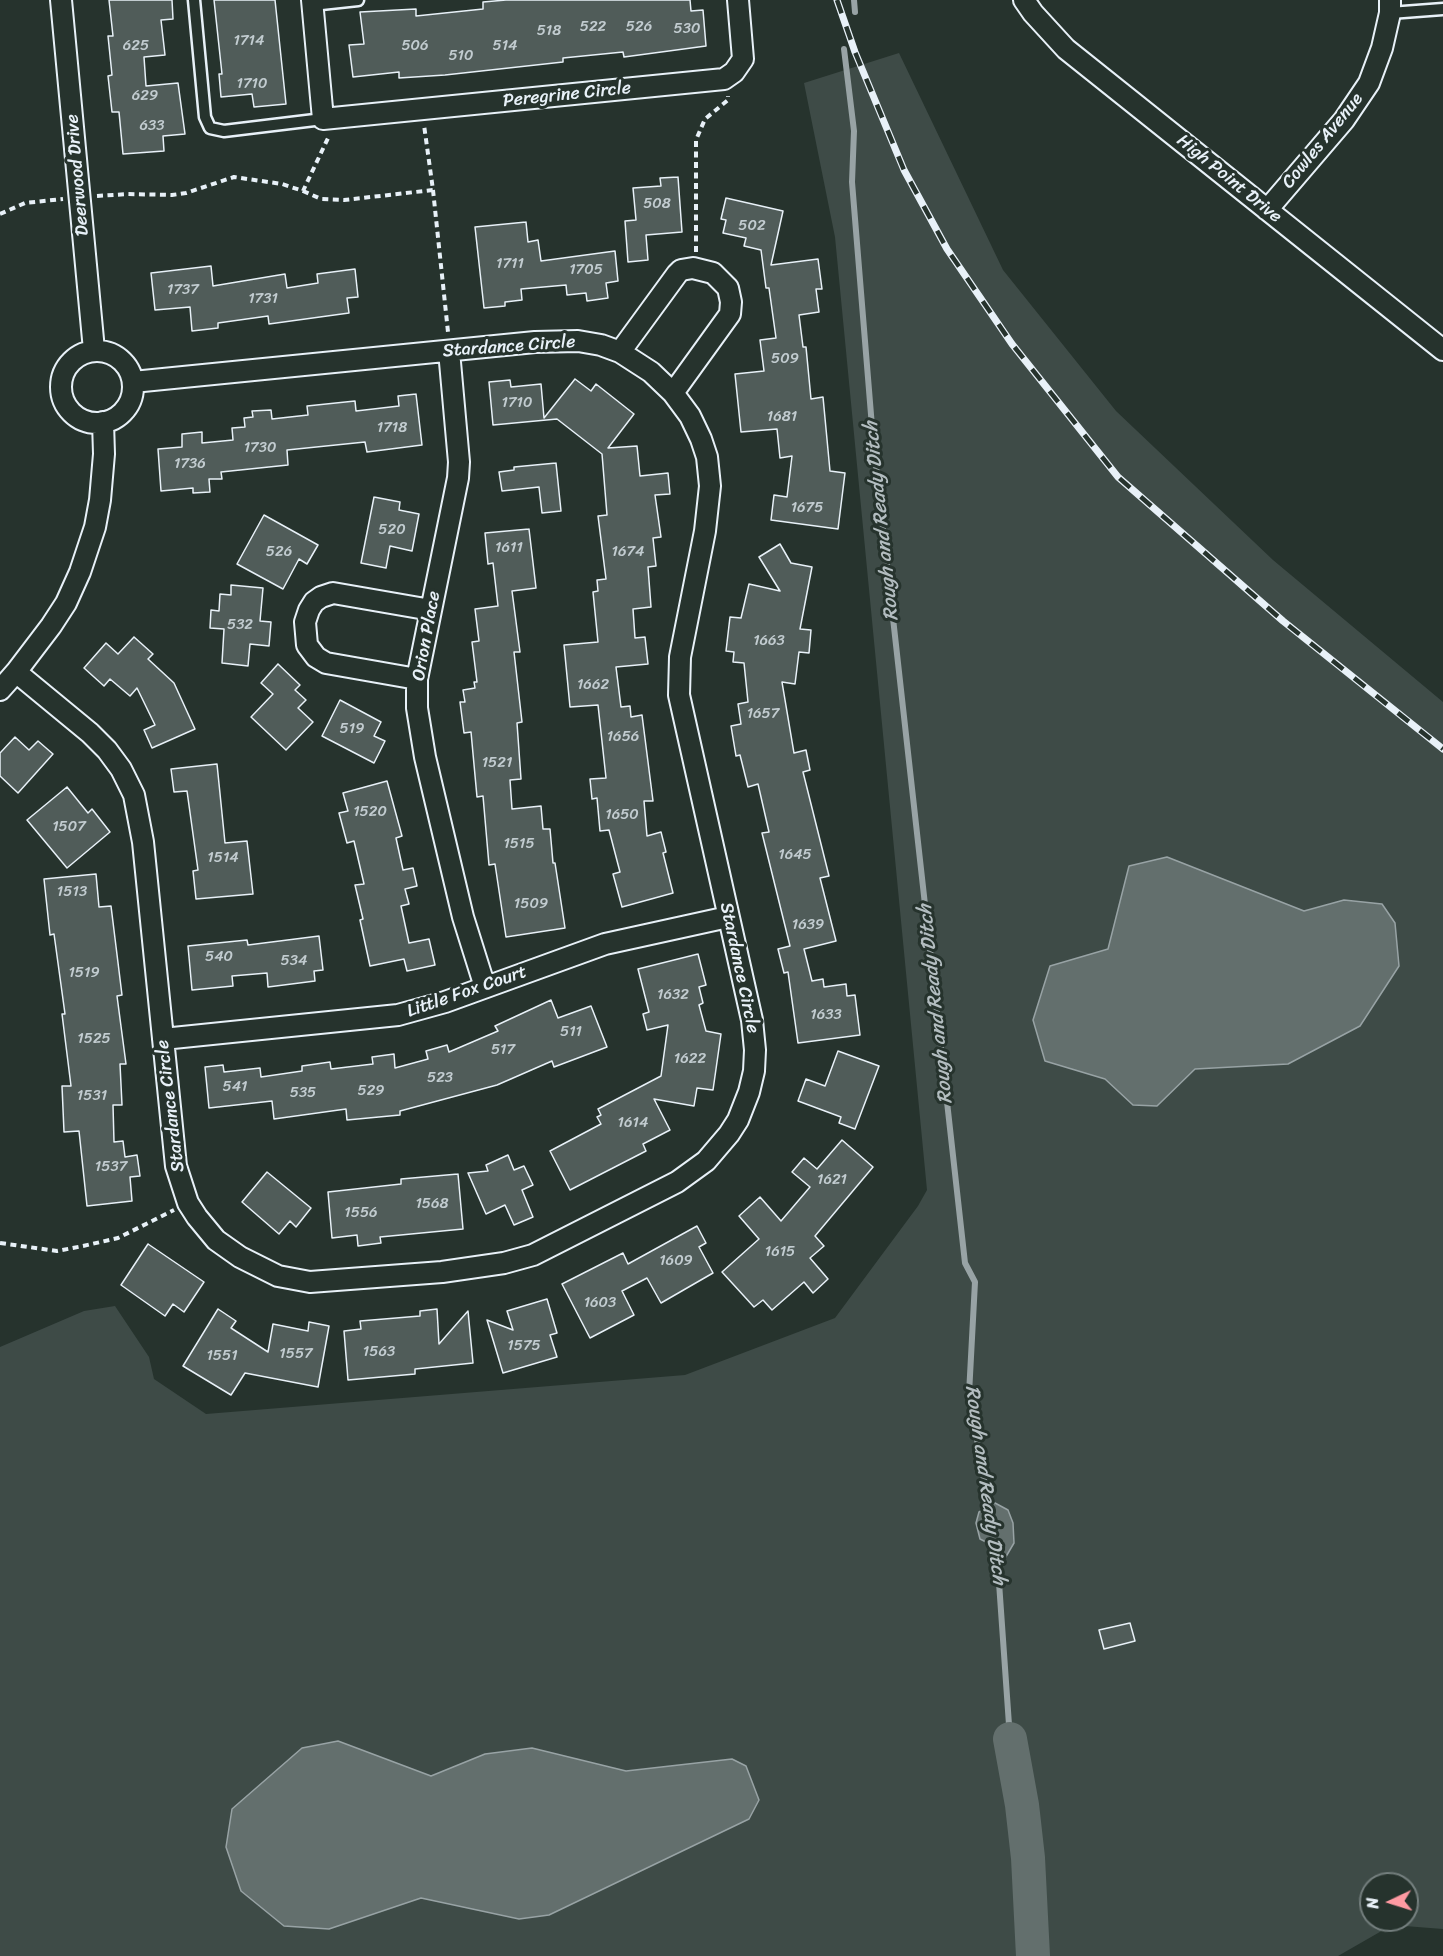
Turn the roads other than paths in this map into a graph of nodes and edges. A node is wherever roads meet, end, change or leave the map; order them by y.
1 (61, 0) edge
2 (194, 0) edge
3 (358, 0) edge
4 (738, 0) edge
5 (1024, 0) edge
6 (312, 2) edge
7 (1390, 6) edge
8 (1443, 9) edge
9 (330, 118) junction
10 (1267, 210) junction
11 (94, 350) junction
12 (1443, 350) edge
13 (449, 351) junction
14 (620, 352) junction
15 (133, 382) junction
16 (673, 393) junction
17 (103, 422) junction
18 (431, 610) junction
19 (16, 672) junction
20 (417, 679) junction
21 (0, 690) edge
22 (728, 917) junction
23 (485, 987) junction
24 (163, 1039) junction

1 - 11 street, Deerwood Drive
2 - 9 lane
3 - 6 lane
4 - 9 street, Peregrine Circle
5 - 10 street, High Point Drive
6 - 9 street
7 - 8 lane
7 - 10 street, Cowles Avenue
10 - 12 street, High Point Drive
11 - 15 street
11 - 17 street
13 - 14 street, Stardance Circle
13 - 15 street, Stardance Circle
13 - 18 street, Orion Place
14 - 16 street, Stardance Circle
14 - 16 street
15 - 17 street
16 - 22 street, Stardance Circle
17 - 19 street
18 - 20 street, Orion Place
18 - 20 street
19 - 21 street
19 - 24 street, Stardance Circle
20 - 23 street, Orion Place
22 - 23 street, Little Fox Court
22 - 24 street, Stardance Circle
23 - 24 street, Little Fox Court

